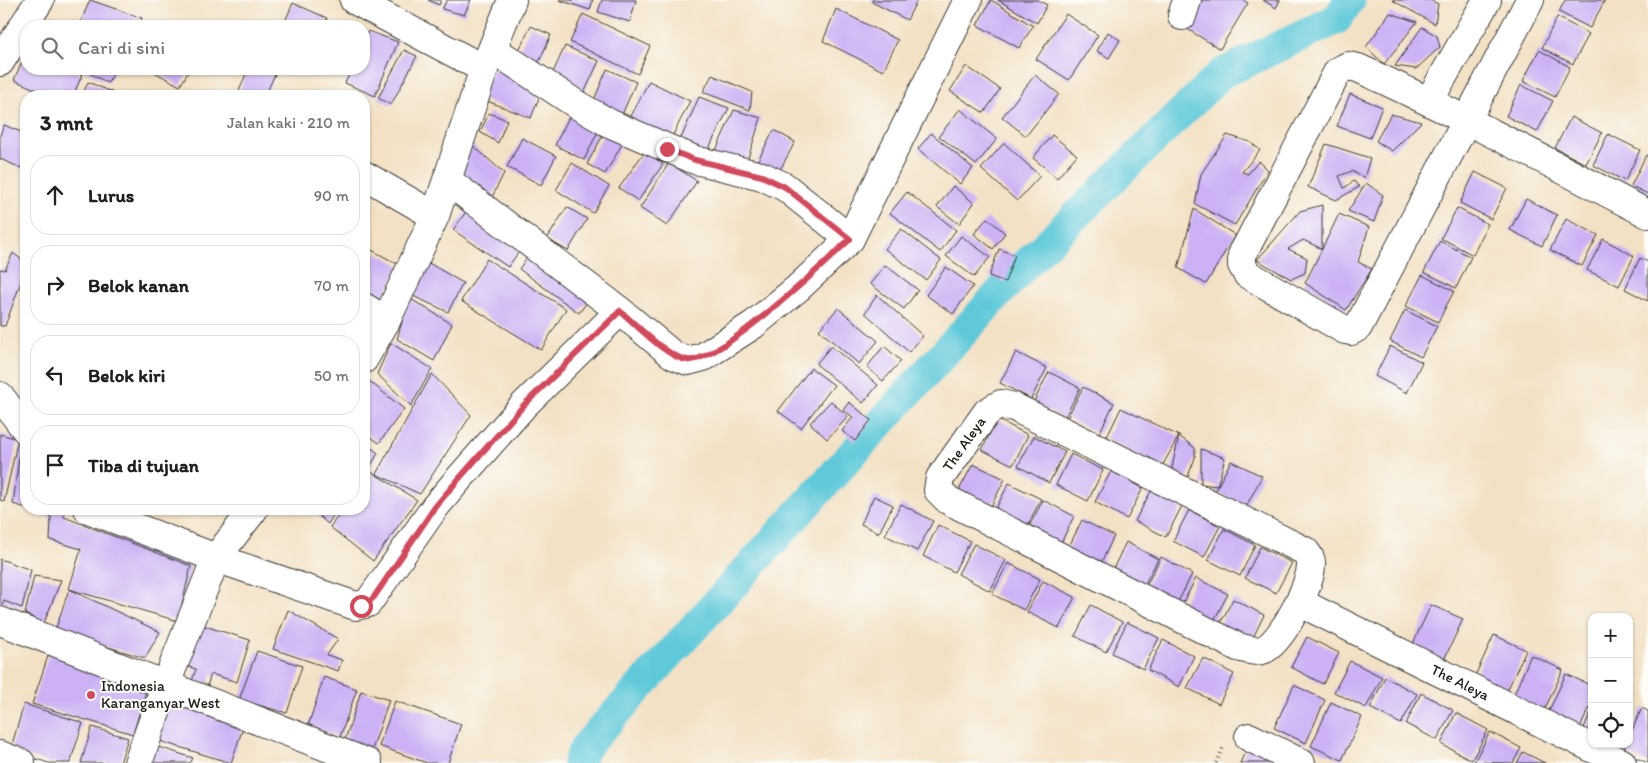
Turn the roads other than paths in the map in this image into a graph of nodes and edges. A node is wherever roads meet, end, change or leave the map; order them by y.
1 (40, 0) edge
2 (354, 0) edge
3 (512, 0) edge
4 (968, 0) edge
5 (1487, 0) edge
6 (1530, 0) edge
7 (27, 20) edge
8 (20, 31) edge
9 (489, 60) junction
10 (0, 62) edge
11 (1429, 101) junction
12 (1467, 120) junction
13 (370, 178) edge
14 (448, 181) junction
15 (1648, 214) edge
16 (435, 216) junction
17 (850, 239) junction
18 (620, 311) junction
19 (375, 314) edge
20 (370, 334) edge
21 (0, 396) edge
22 (20, 422) edge
23 (104, 515) edge
24 (249, 515) edge
25 (216, 558) junction
26 (1299, 602) junction
27 (0, 621) edge
28 (166, 684) junction
29 (1249, 737) dead end
30 (0, 755) edge
31 (21, 763) edge
32 (138, 763) edge
33 (368, 763) edge
34 (1301, 763) edge
35 (1622, 763) edge

1 - 7 street
2 - 9 street
3 - 9 street
4 - 17 street
5 - 11 street
6 - 12 street
8 - 10 street
9 - 14 street
9 - 17 street
11 - 12 street
11 - 12 street
12 - 15 street
13 - 16 street
14 - 16 street
14 - 18 street
16 - 19 street
17 - 18 street
18 - 25 street
19 - 20 street
21 - 22 street
23 - 25 street
24 - 25 street
25 - 28 street
26 - 26 street, The Aleya
26 - 35 street, The Aleya
27 - 28 street
28 - 32 street
28 - 33 street
29 - 34 street
30 - 31 street

